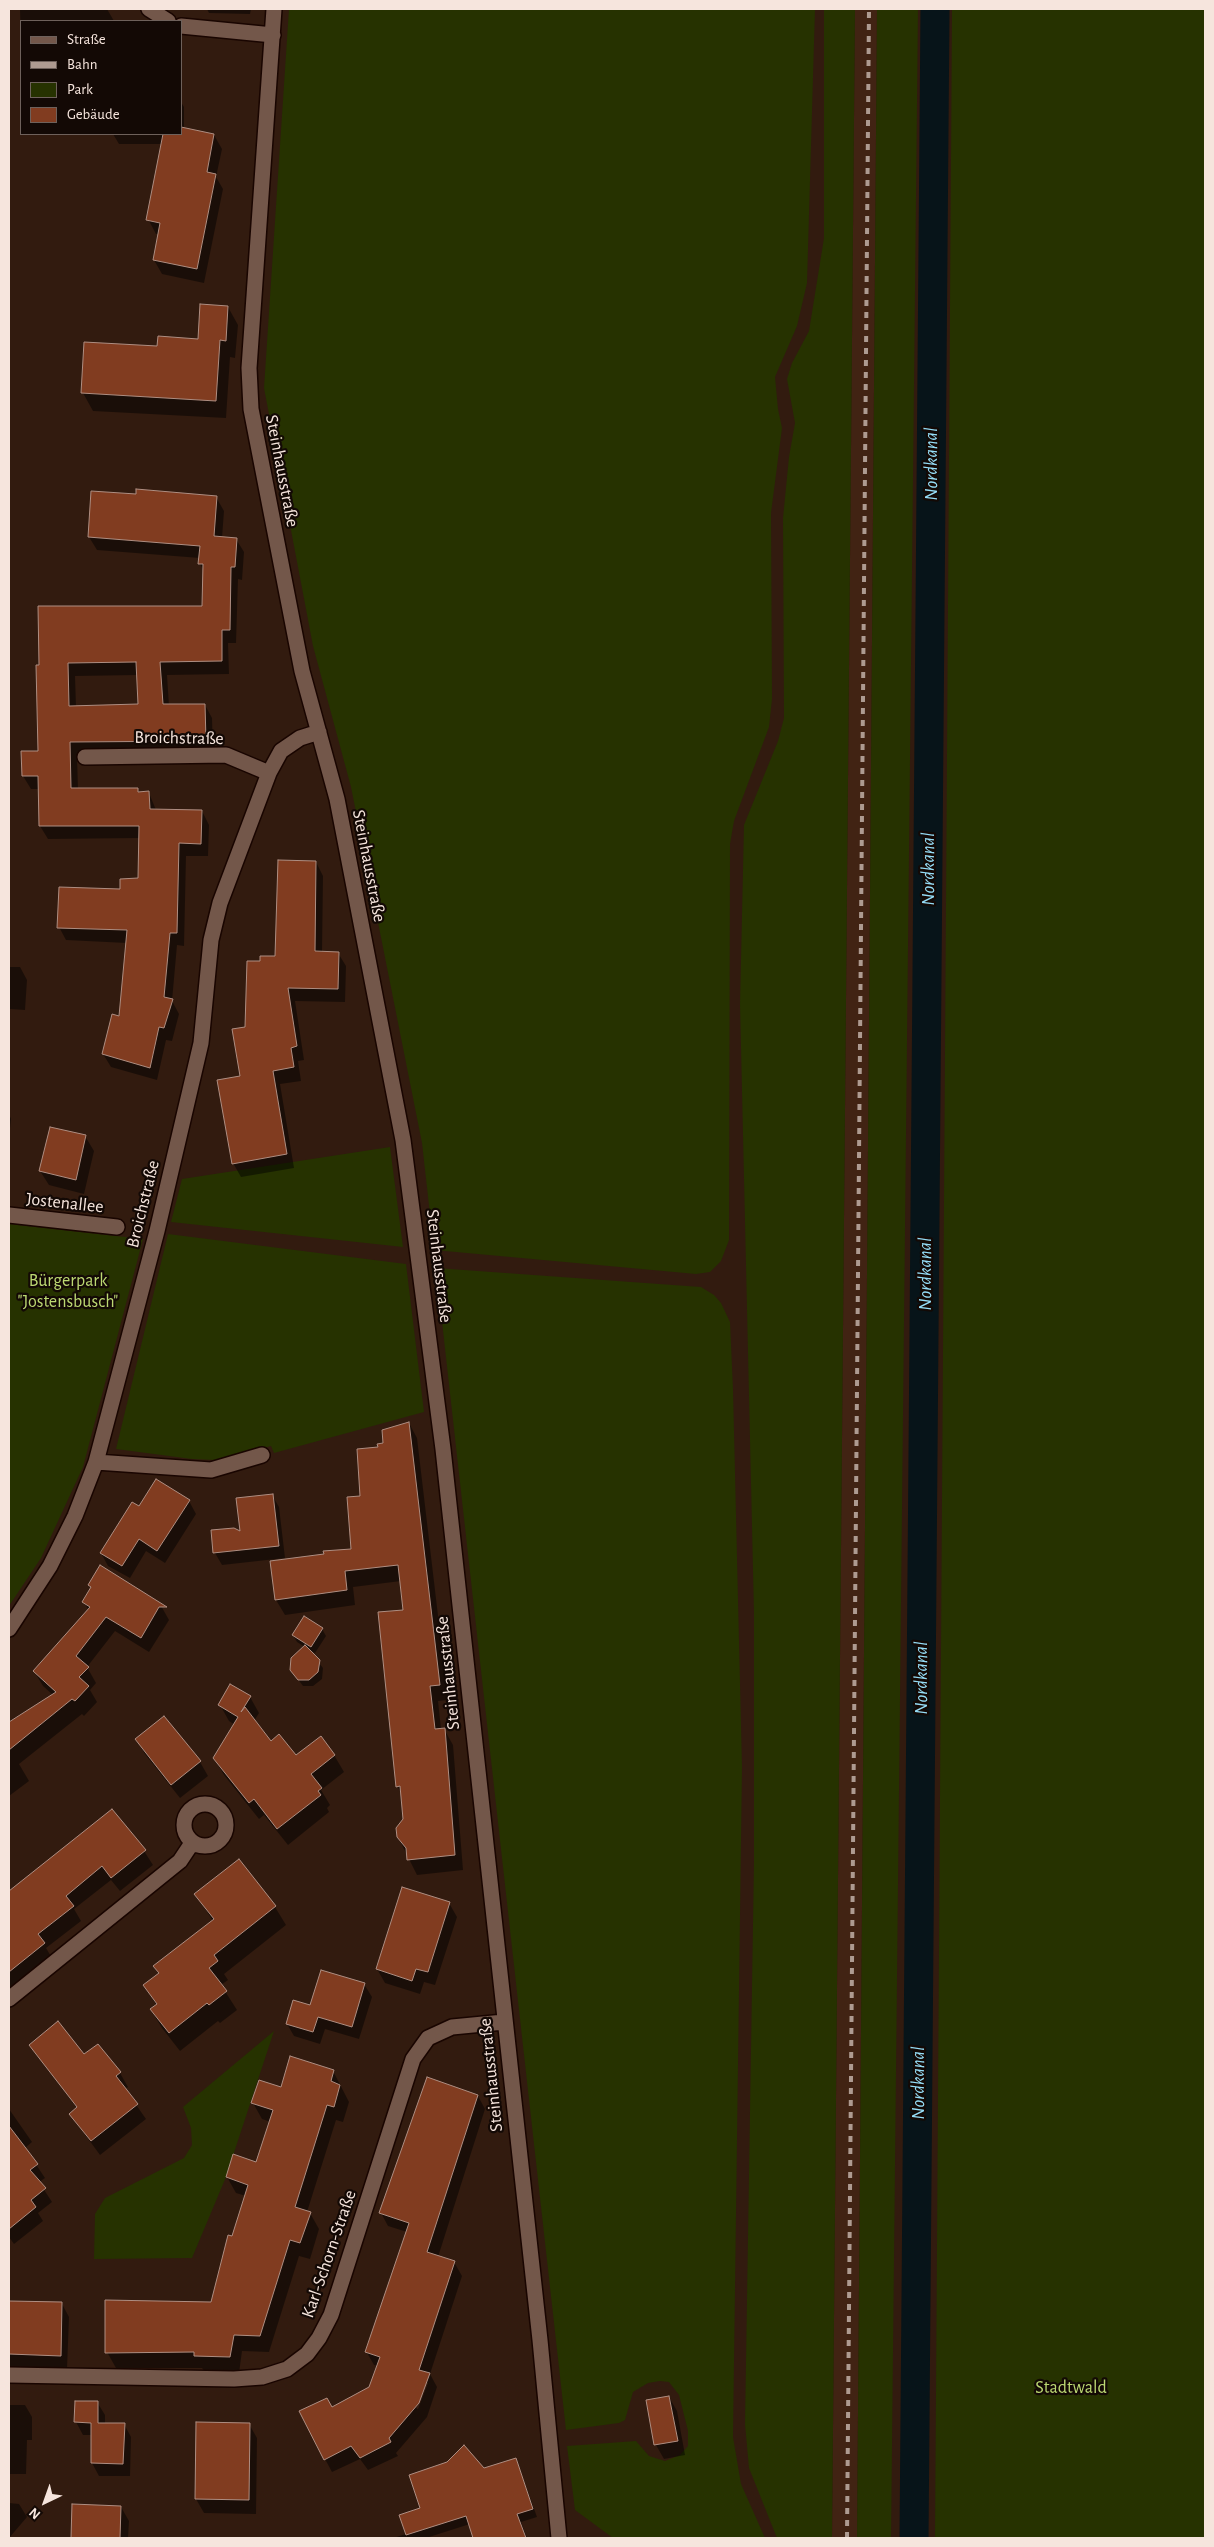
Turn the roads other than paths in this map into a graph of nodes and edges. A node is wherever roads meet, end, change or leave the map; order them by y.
1 (149, 9) edge
2 (274, 9) edge
3 (166, 20) edge
4 (182, 26) edge
5 (273, 35) junction
6 (319, 732) junction
7 (85, 757) dead end
8 (269, 773) junction
9 (9, 1215) edge
10 (117, 1227) dead end
11 (262, 1455) dead end
12 (96, 1462) junction
13 (9, 1629) edge
14 (192, 1843) dead end
15 (9, 1999) edge
16 (504, 2022) junction
17 (9, 2375) edge
18 (559, 2538) edge

1 - 3 street
2 - 5 street, Steinhausstraße
4 - 5 street
5 - 6 street, Steinhausstraße
6 - 8 street, Broichstraße
6 - 16 street, Steinhausstraße
7 - 8 street, Broichstraße
8 - 12 street, Broichstraße
9 - 10 street, Jostenallee
11 - 12 street
12 - 13 street, Broichstraße
14 - 15 street
16 - 17 street, Karl-Schorn-Straße
16 - 18 street, Steinhausstraße

